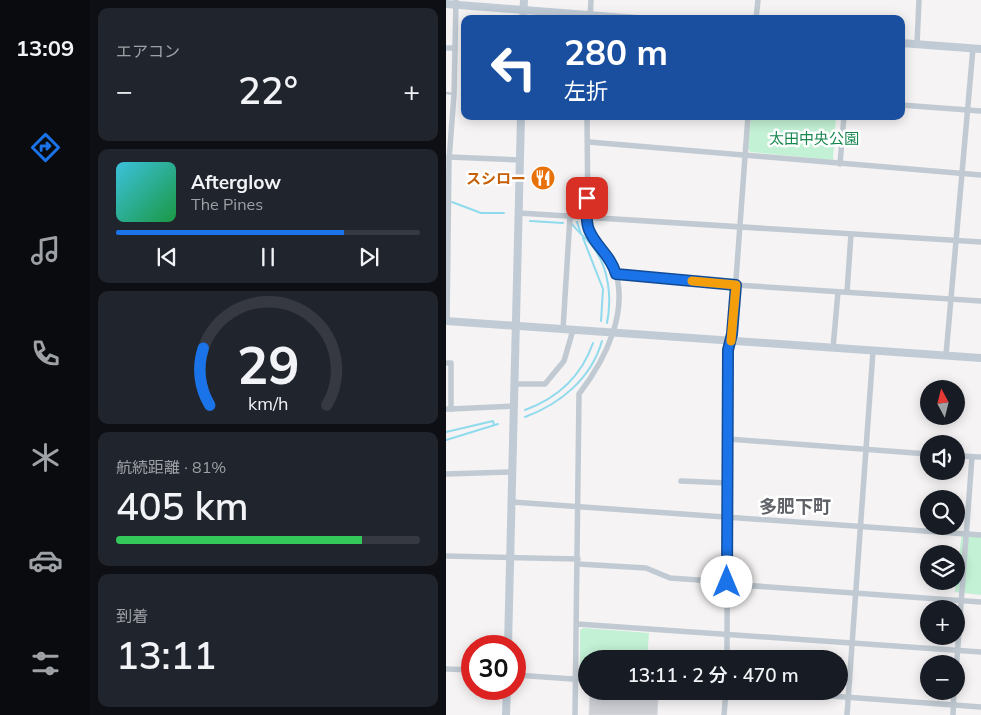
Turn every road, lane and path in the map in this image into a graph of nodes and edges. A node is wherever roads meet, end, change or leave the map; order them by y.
1 (524, 0) edge
2 (590, 0) edge
3 (758, 0) edge
4 (919, 0) edge
5 (456, 2) edge
6 (446, 4) edge
7 (523, 9) junction
8 (523, 15) edge
9 (573, 15) edge
10 (590, 15) edge
11 (756, 15) edge
12 (905, 42) edge
13 (917, 44) junction
14 (446, 48) edge
15 (455, 48) junction
16 (977, 49) edge
17 (446, 94) edge
18 (454, 94) junction
19 (905, 105) edge
20 (967, 110) junction
21 (981, 112) edge
22 (521, 120) edge
23 (587, 120) edge
24 (748, 120) edge
25 (844, 120) edge
26 (589, 142) junction
27 (744, 157) junction
28 (448, 159) edge
29 (520, 160) junction
30 (840, 164) junction
31 (962, 173) junction
32 (981, 175) edge
33 (447, 205) edge
34 (519, 213) junction
35 (570, 217) junction
36 (586, 218) junction
37 (740, 228) junction
38 (851, 234) junction
39 (956, 241) junction
40 (981, 242) edge
41 (616, 274) junction
42 (736, 285) junction
43 (838, 292) junction
44 (847, 292) junction
45 (951, 298) junction
46 (981, 300) edge
47 (447, 321) edge
48 (516, 325) junction
49 (563, 329) junction
50 (573, 330) junction
51 (612, 333) junction
52 (730, 341) junction
53 (833, 348) junction
54 (873, 351) junction
55 (946, 355) junction
56 (981, 358) edge
57 (446, 363) edge
58 (515, 384) junction
59 (514, 406) junction
60 (449, 409) edge
61 (728, 439) junction
62 (865, 450) junction
63 (920, 453) edge
64 (965, 457) edge
65 (972, 457) junction
66 (981, 457) edge
67 (513, 472) junction
68 (446, 474) edge
69 (681, 481) dead end
70 (728, 483) junction
71 (512, 502) junction
72 (577, 507) junction
73 (728, 518) junction
74 (860, 527) junction
75 (920, 531) edge
76 (965, 534) joint
77 (965, 535) edge
78 (981, 535) edge
79 (446, 556) edge
80 (510, 556) junction
81 (578, 562) junction
82 (727, 583) junction
83 (855, 593) junction
84 (948, 600) edge
85 (961, 600) edge
86 (965, 601) edge
87 (981, 602) edge
88 (577, 624) junction
89 (727, 634) junction
90 (508, 635) edge
91 (852, 644) junction
92 (958, 645) edge
93 (727, 650) edge
94 (958, 651) junction
95 (981, 652) edge
96 (958, 655) edge
97 (446, 669) edge
98 (461, 670) edge
99 (526, 676) edge
100 (576, 679) junction
101 (848, 698) joint
102 (507, 700) edge
103 (725, 700) edge
104 (848, 700) edge
105 (953, 700) edge
106 (953, 705) junction
107 (981, 707) edge
108 (506, 715) edge
109 (575, 715) edge
110 (724, 715) edge
111 (847, 715) edge
112 (952, 715) edge

1 - 7 street
2 - 10 street
3 - 11 street
4 - 13 street
5 - 6 street
5 - 7 street
5 - 15 street
7 - 8 street
7 - 9 street
12 - 13 street
13 - 16 street
14 - 15 street
15 - 18 street
16 - 20 street
17 - 18 lane
18 - 28 street
19 - 20 street
20 - 21 street
20 - 31 street
22 - 29 street
23 - 26 street
24 - 27 street
25 - 30 street
26 - 27 street
26 - 36 street
27 - 30 street
27 - 37 street
28 - 29 street
28 - 33 street
29 - 34 street
30 - 31 street
31 - 32 street
31 - 39 street
33 - 47 street
34 - 35 street
34 - 48 street
35 - 36 street
35 - 49 street
36 - 37 street
36 - 41 street
37 - 38 street
37 - 42 street
38 - 39 street
38 - 44 street
39 - 40 street
39 - 45 street
41 - 42 street
41 - 51 street
42 - 43 street
42 - 52 street
43 - 44 street
43 - 53 street
44 - 45 street
45 - 46 street
45 - 55 street
47 - 48 street
48 - 49 street
48 - 58 street
49 - 50 street
50 - 51 street
50 - 58 street
51 - 52 street
51 - 72 street
52 - 53 street
52 - 61 street
53 - 54 street
54 - 55 street
54 - 62 street
55 - 56 street
57 - 60 street
58 - 59 street
59 - 60 street
59 - 67 street
61 - 62 street
61 - 70 street
62 - 63 street
62 - 74 street
64 - 65 street
65 - 66 street
65 - 76 street
67 - 68 street
67 - 71 street
69 - 70 street
70 - 73 street
71 - 72 street
71 - 80 street
72 - 73 street
72 - 81 street
73 - 74 street
73 - 82 street
74 - 75 street
74 - 83 street
76 - 78 street
77 - 85 street
79 - 80 street
80 - 81 street
80 - 90 street
81 - 82 street
81 - 88 street
82 - 83 street
82 - 89 street
83 - 84 street
83 - 91 street
86 - 87 street
88 - 89 street
88 - 100 street
89 - 91 street
89 - 93 street
91 - 94 street
91 - 101 street
92 - 94 street
94 - 95 street
94 - 96 street
97 - 98 street
99 - 100 street
100 - 109 street
101 - 106 street
102 - 108 street
103 - 110 street
104 - 111 street
105 - 106 street
106 - 107 street
106 - 112 street

